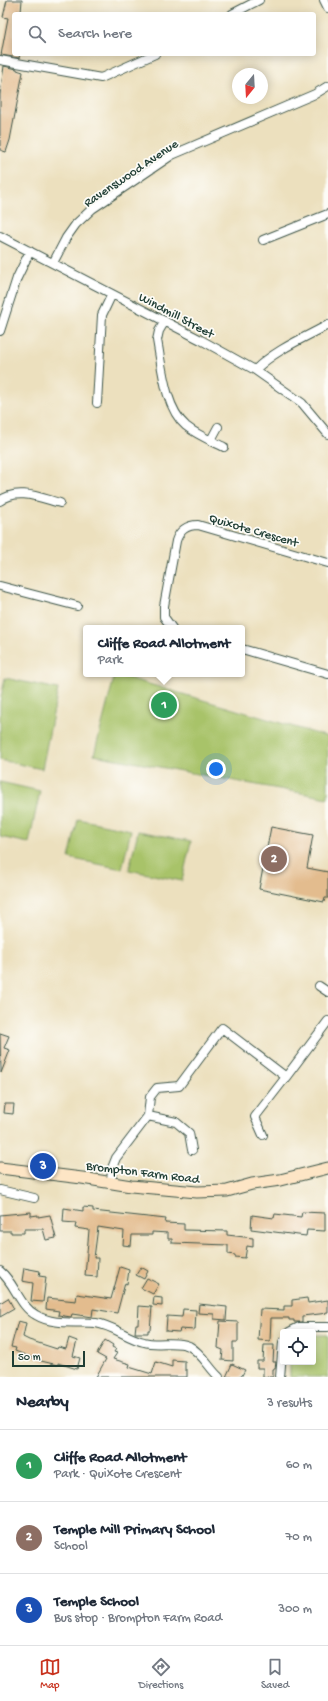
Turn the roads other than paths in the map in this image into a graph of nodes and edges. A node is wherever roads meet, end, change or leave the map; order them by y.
1 (259, 0) edge
2 (324, 0) edge
3 (328, 8) edge
4 (236, 12) edge
5 (150, 56) edge
6 (0, 60) edge
7 (328, 86) edge
8 (328, 214) edge
9 (0, 236) edge
10 (263, 240) dead end
11 (30, 250) junction
12 (54, 263) junction
13 (112, 294) junction
14 (165, 321) junction
15 (328, 325) edge
16 (0, 331) edge
17 (255, 370) junction
18 (97, 403) dead end
19 (218, 427) dead end
20 (328, 434) edge
21 (211, 440) junction
22 (224, 447) dead end
23 (0, 501) edge
24 (60, 503) dead end
25 (328, 563) edge
26 (0, 586) edge
27 (77, 606) dead end
28 (170, 625) edge
29 (245, 650) edge
30 (328, 674) edge
31 (319, 986) dead end
32 (328, 992) edge
33 (328, 1021) edge
34 (286, 1077) junction
35 (148, 1116) junction
36 (263, 1135) dead end
37 (192, 1150) dead end
38 (328, 1168) edge
39 (0, 1169) edge
40 (111, 1182) junction
41 (0, 1190) edge
42 (34, 1198) dead end
43 (0, 1271) edge
44 (328, 1328) edge
45 (295, 1329) edge
46 (281, 1365) edge
47 (219, 1377) edge
48 (280, 1377) edge

1 - 4 street
2 - 3 street
5 - 6 street
7 - 12 street, Ravenswood Avenue
8 - 10 street
9 - 11 street, Windmill Street
11 - 12 street, Windmill Street
11 - 16 street
12 - 13 street, Windmill Street
13 - 14 street, Windmill Street
13 - 18 street
14 - 17 street, Windmill Street
14 - 21 street
15 - 17 street
17 - 20 street, Windmill Street
19 - 21 street
21 - 22 street
23 - 24 street
25 - 28 street, Quixote Crescent
26 - 27 street
29 - 30 street
31 - 32 street
33 - 34 street
34 - 35 street
34 - 36 street
35 - 37 street
35 - 40 street
38 - 40 main road, Brompton Farm Road
39 - 40 main road, Brompton Farm Road
41 - 42 street
43 - 47 street
44 - 45 street
46 - 48 street

